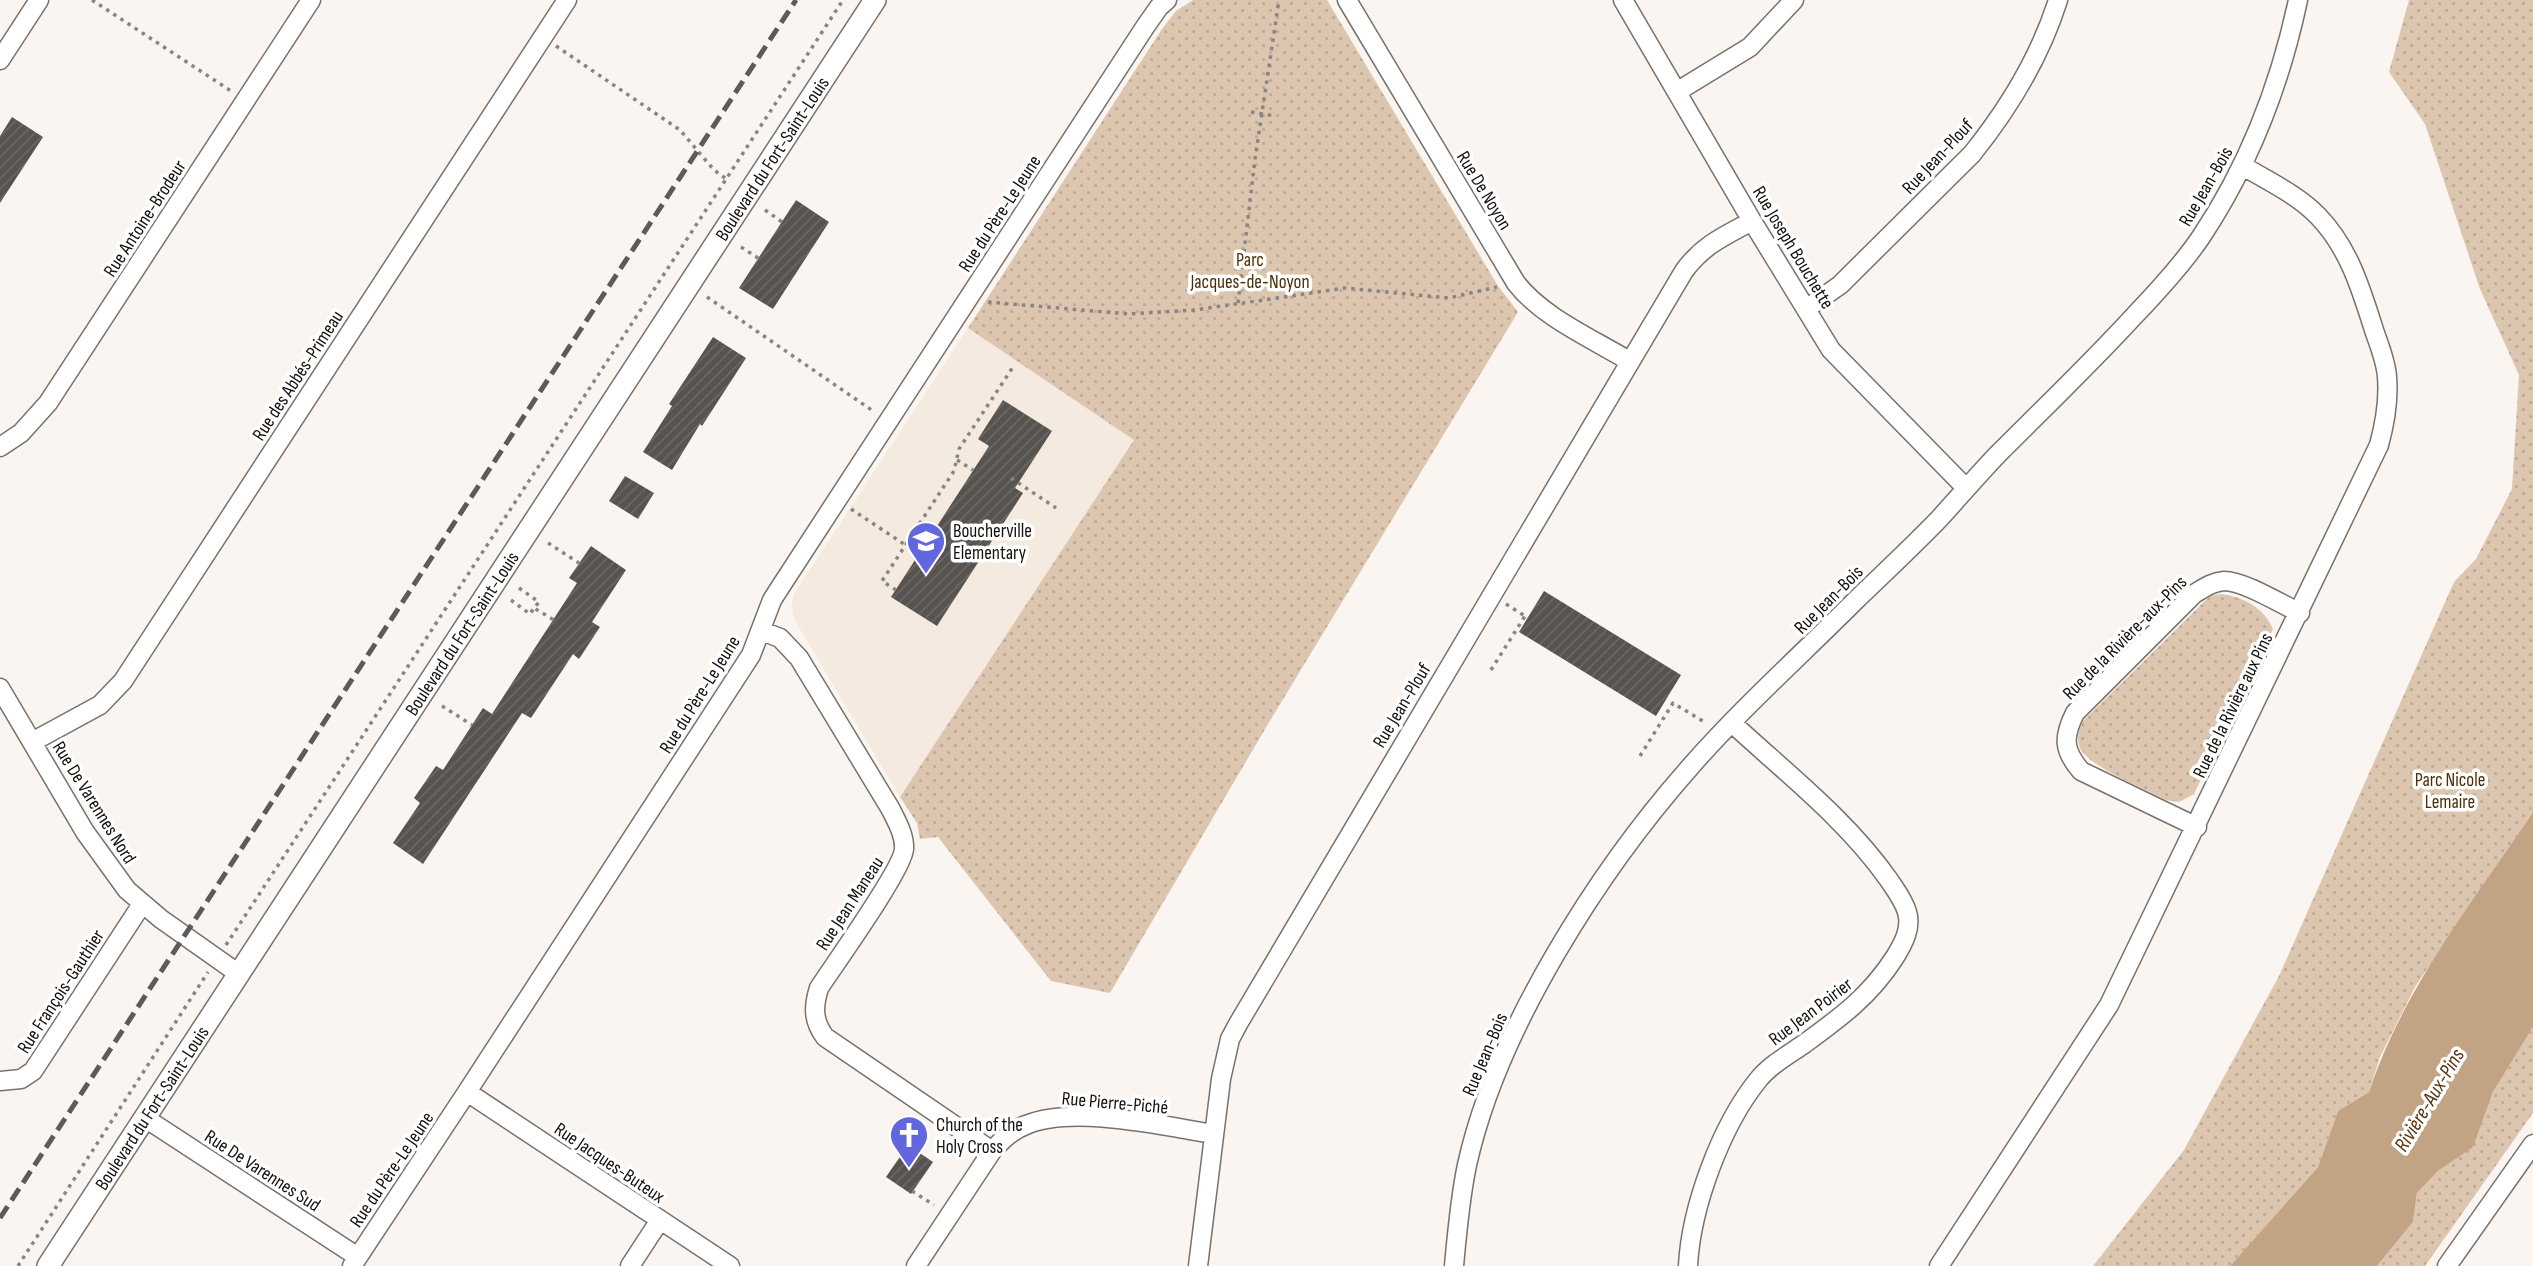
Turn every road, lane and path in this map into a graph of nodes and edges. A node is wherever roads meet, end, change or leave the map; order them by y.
1 (39, 0) edge
2 (92, 0) edge
3 (311, 0) edge
4 (565, 0) edge
5 (843, 0) edge
6 (875, 0) edge
7 (1167, 0) edge
8 (1279, 0) edge
9 (1347, 0) edge
10 (1623, 0) edge
11 (1794, 0) edge
12 (2058, 0) edge
13 (2298, 0) edge
14 (554, 45) dead end
15 (0, 60) edge
16 (1678, 91) junction
17 (234, 93) dead end
18 (1251, 112) dead end
19 (1263, 114) junction
20 (1275, 116) dead end
21 (2243, 166) junction
22 (726, 179) junction
23 (765, 210) dead end
24 (1752, 221) junction
25 (782, 222) dead end
26 (741, 247) dead end
27 (758, 258) dead end
28 (1503, 285) dead end
29 (707, 298) dead end
30 (982, 301) dead end
31 (1237, 304) junction
32 (1806, 309) junction
33 (1629, 361) junction
34 (1013, 367) dead end
35 (876, 413) dead end
36 (0, 447) edge
37 (957, 460) junction
38 (973, 470) dead end
39 (1011, 478) dead end
40 (1966, 488) junction
41 (849, 508) dead end
42 (1056, 508) dead end
43 (548, 543) dead end
44 (906, 545) junction
45 (919, 554) dead end
46 (579, 563) dead end
47 (519, 588) dead end
48 (896, 590) dead end
49 (511, 600) dead end
50 (1502, 602) dead end
51 (534, 608) junction
52 (2300, 613) junction
53 (554, 620) dead end
54 (762, 631) junction
55 (1491, 670) dead end
56 (0, 688) edge
57 (1667, 699) dead end
58 (1673, 703) junction
59 (442, 706) dead end
60 (1732, 723) junction
61 (472, 725) dead end
62 (1710, 726) dead end
63 (32, 742) junction
64 (1640, 756) dead end
65 (2197, 827) junction
66 (142, 904) junction
67 (234, 933) dead end
68 (239, 974) junction
69 (203, 979) dead end
70 (0, 1081) edge
71 (467, 1093) junction
72 (145, 1118) junction
73 (1214, 1134) junction
74 (2533, 1144) edge
75 (992, 1151) junction
76 (912, 1191) dead end
77 (939, 1208) dead end
78 (660, 1220) junction
79 (355, 1261) edge
80 (18, 1266) edge
81 (48, 1266) edge
82 (629, 1266) edge
83 (730, 1266) edge
84 (916, 1266) edge
85 (1198, 1266) edge
86 (1454, 1266) edge
87 (1688, 1266) edge
88 (1939, 1266) edge
89 (2447, 1266) edge

1 - 15 street
2 - 17 path
3 - 36 street, Rue Antoine-Brodeur
4 - 63 street, Rue des Abbés-Primeau
5 - 22 path, Boulevard du Fort-Saint-Louis
6 - 68 street, Boulevard du Fort-Saint-Louis
7 - 54 street, Rue du Père-Le Jeune
8 - 19 path
9 - 33 street, Rue De Noyon
10 - 16 street, Rue Joseph Bouchette
11 - 16 street
12 - 32 street, Rue Jean-Plouf
13 - 21 street, Rue Jean-Bois
14 - 22 path
16 - 24 street, Rue Joseph Bouchette
18 - 19 path
19 - 20 path
19 - 31 path
21 - 40 street, Rue Jean-Bois
21 - 52 street, Rue de la Rivière aux Pins
22 - 67 path, Boulevard du Fort-Saint-Louis
23 - 25 path
24 - 32 street, Rue Joseph Bouchette
24 - 33 street, Rue Jean-Plouf
26 - 27 path
28 - 31 path
29 - 35 path
30 - 31 path
32 - 40 street, Rue Joseph Bouchette
33 - 73 street, Rue Jean-Plouf
34 - 37 path
37 - 38 path
37 - 44 path
39 - 42 path
40 - 60 street, Rue Jean-Bois
41 - 44 path
43 - 46 path
44 - 45 path
44 - 48 path
47 - 51 path
49 - 51 path
50 - 55 path
51 - 53 path
52 - 65 street, Rue de la Rivière aux Pins
52 - 65 street, Rue de la Rivière-aux-Pins
54 - 71 street, Rue du Père-Le Jeune
54 - 75 street, Rue Jean Maneau
56 - 63 street, Rue De Varennes Nord
57 - 58 path
58 - 62 path
58 - 64 path
59 - 61 path
60 - 86 street, Rue Jean-Bois
60 - 87 street, Rue Jean Poirier
63 - 66 street, Rue De Varennes Nord
65 - 88 street, Rue de la Rivière aux Pins
66 - 68 street, Rue De Varennes Nord
66 - 70 street, Rue François-Gauthier
68 - 72 street, Boulevard du Fort-Saint-Louis
69 - 80 path, Boulevard du Fort-Saint-Louis
71 - 78 street, Rue Jacques-Buteux
71 - 79 street, Rue du Père-Le Jeune
72 - 79 street, Rue De Varennes Sud
72 - 81 street, Boulevard du Fort-Saint-Louis
73 - 75 street, Rue Pierre-Piché
73 - 85 street, Rue Jean-Plouf
74 - 89 street
75 - 84 street, Rue Pierre-Piché
76 - 77 path
78 - 82 street
78 - 83 street, Rue Jacques-Buteux

